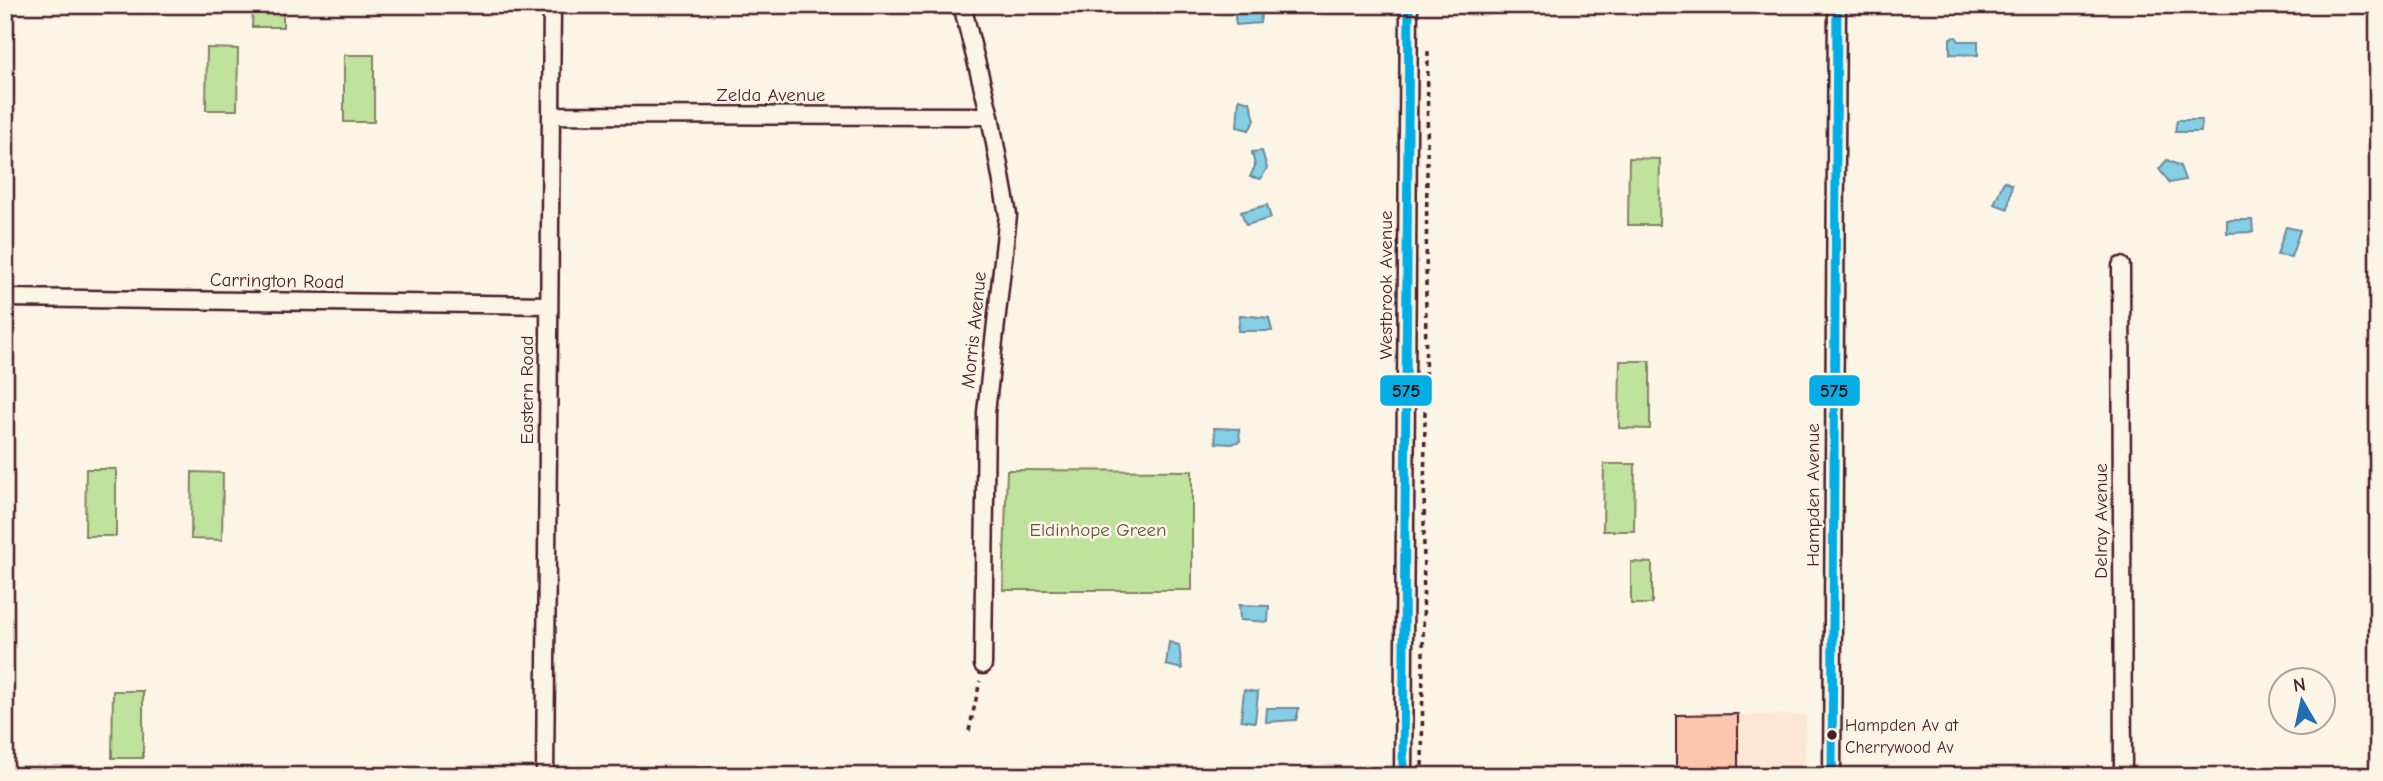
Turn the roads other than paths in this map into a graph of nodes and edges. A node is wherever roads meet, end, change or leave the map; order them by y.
1 (552, 5) edge
2 (962, 5) edge
3 (1409, 5) edge
4 (1837, 5) edge
5 (552, 115) junction
6 (990, 116) junction
7 (2121, 266) dead end
8 (5, 298) edge
9 (549, 305) junction
10 (984, 665) road end
11 (545, 776) edge
12 (1403, 776) edge
13 (1832, 776) edge
14 (2123, 776) edge

1 - 5 street, Eastern Road
2 - 6 street, Morris Avenue
3 - 12 street, Westbrook Avenue
4 - 13 street, Hampden Avenue
5 - 6 street, Zelda Avenue
5 - 9 street, Eastern Road
6 - 10 street, Morris Avenue
7 - 14 street, Delray Avenue
8 - 9 street, Carrington Road
9 - 11 street, Eastern Road

